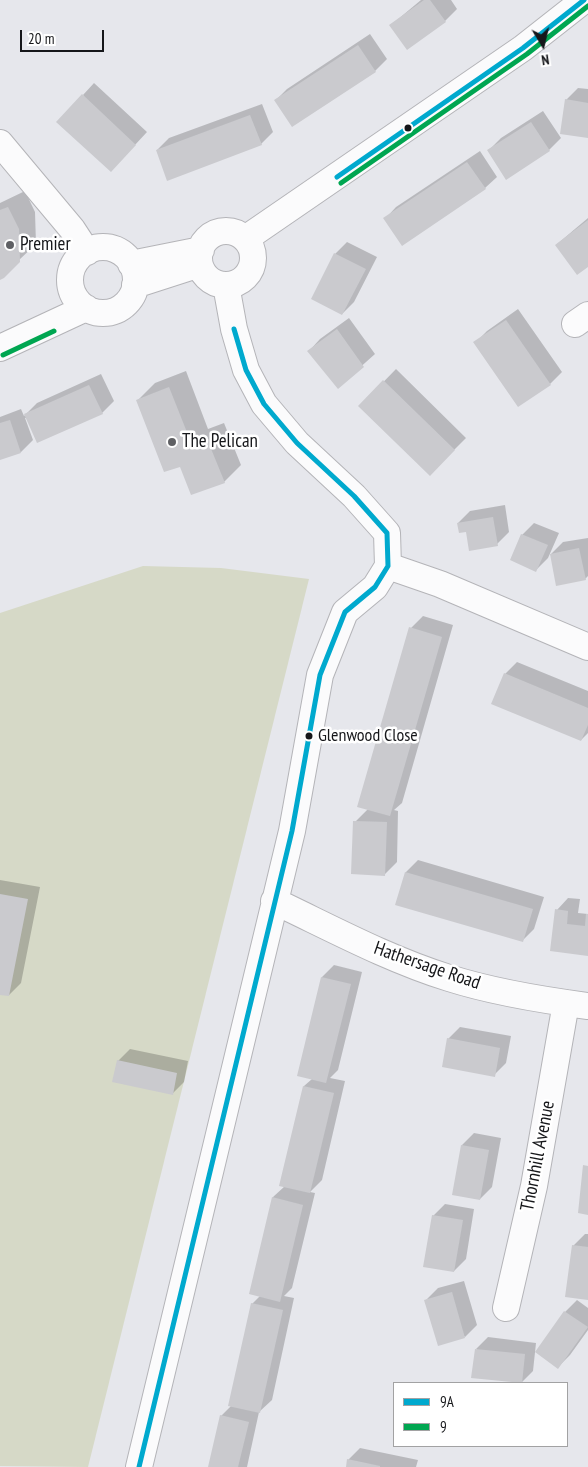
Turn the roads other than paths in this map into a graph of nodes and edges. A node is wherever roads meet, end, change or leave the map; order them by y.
1 (584, 0) edge
2 (588, 6) edge
3 (0, 144) edge
4 (246, 239) junction
5 (87, 252) junction
6 (200, 257) junction
7 (133, 275) junction
8 (226, 285) junction
9 (86, 308) junction
10 (0, 348) edge
11 (388, 566) junction
12 (588, 647) edge
13 (274, 901) junction
14 (577, 1005) edge
15 (506, 1308) dead end
16 (139, 1467) edge

1 - 2 street
1 - 4 street
3 - 5 street
4 - 6 street
4 - 8 street
5 - 7 street
5 - 9 street
6 - 7 street
6 - 8 street
7 - 9 street
8 - 11 street
9 - 10 street
11 - 12 street
11 - 13 street
13 - 14 street, Hathersage Road
13 - 16 street
14 - 15 street, Thornhill Avenue

